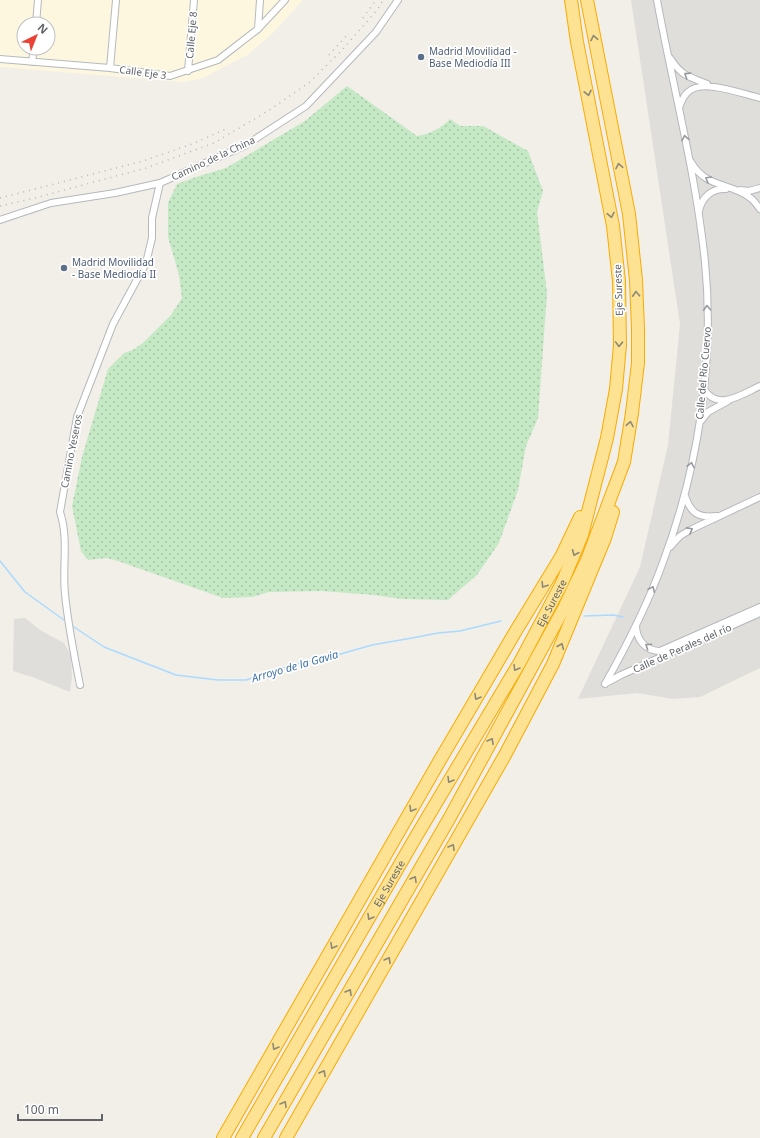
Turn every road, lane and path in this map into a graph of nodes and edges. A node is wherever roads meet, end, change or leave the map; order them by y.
1 (38, 0) edge
2 (116, 0) edge
3 (194, 0) edge
4 (260, 0) edge
5 (285, 0) edge
6 (398, 0) edge
7 (571, 0) edge
8 (587, 0) edge
9 (658, 1) edge
10 (37, 16) edge
11 (258, 29) junction
12 (668, 55) junction
13 (33, 56) edge
14 (0, 59) edge
15 (32, 62) junction
16 (110, 68) junction
17 (188, 70) junction
18 (712, 86) junction
19 (760, 98) edge
20 (679, 108) junction
21 (688, 158) junction
22 (160, 183) junction
23 (760, 188) edge
24 (735, 190) junction
25 (760, 209) edge
26 (699, 212) junction
27 (0, 220) edge
28 (760, 386) edge
29 (704, 389) junction
30 (729, 400) junction
31 (699, 424) junction
32 (602, 462) junction
33 (624, 462) junction
34 (685, 496) junction
35 (760, 497) edge
36 (717, 516) junction
37 (667, 551) junction
38 (760, 607) edge
39 (760, 613) edge
40 (636, 625) junction
41 (605, 684) joint
42 (80, 685) dead end
43 (246, 1097) junction
44 (297, 1119) junction
45 (216, 1138) edge
46 (223, 1138) edge
47 (242, 1138) edge
48 (264, 1138) edge
49 (286, 1138) edge
50 (289, 1138) edge

1 - 10 street
2 - 16 street
3 - 17 street, Calle Eje 8
4 - 11 street
5 - 11 street, Calle Eje 3
6 - 22 street, Camino de la China
7 -> 32 highway, Eje Sureste
33 -> 8 highway, Eje Sureste
9 - 12 street, Calle del Río Cuervo
11 - 17 street, Calle Eje 3
18 -> 12 street
12 - 20 street, Calle del Río Cuervo
13 - 15 street
14 - 15 street, Calle Eje 3
15 - 16 street, Calle Eje 3
16 - 17 street, Calle Eje 3
18 - 19 street
18 - 20 street
21 -> 20 street, Calle del Río Cuervo
24 -> 21 street
21 - 26 street, Calle del Río Cuervo
22 - 27 street, Camino de la China
22 - 42 street, Camino Yeseros
23 - 24 street
24 - 25 street
24 - 26 street
29 -> 26 street, Calle del Río Cuervo
28 - 30 street
29 - 30 street
29 - 31 street, Calle del Río Cuervo
30 - 31 street
34 -> 31 street, Calle del Río Cuervo
32 -> 43 highway
32 -> 47 highway, Eje Sureste
44 -> 33 highway
48 -> 33 highway, Eje Sureste
34 - 36 street
34 - 37 street, Calle del Río Cuervo
35 - 36 street
37 -> 36 street
40 -> 37 street, Calle del Río Cuervo
38 -> 40 street, Calle de Perales del río
39 - 41 street, Calle de Perales del río
40 - 41 street, Calle del Río Cuervo
43 - 45 highway
43 - 46 highway
44 - 49 highway
44 - 50 highway

